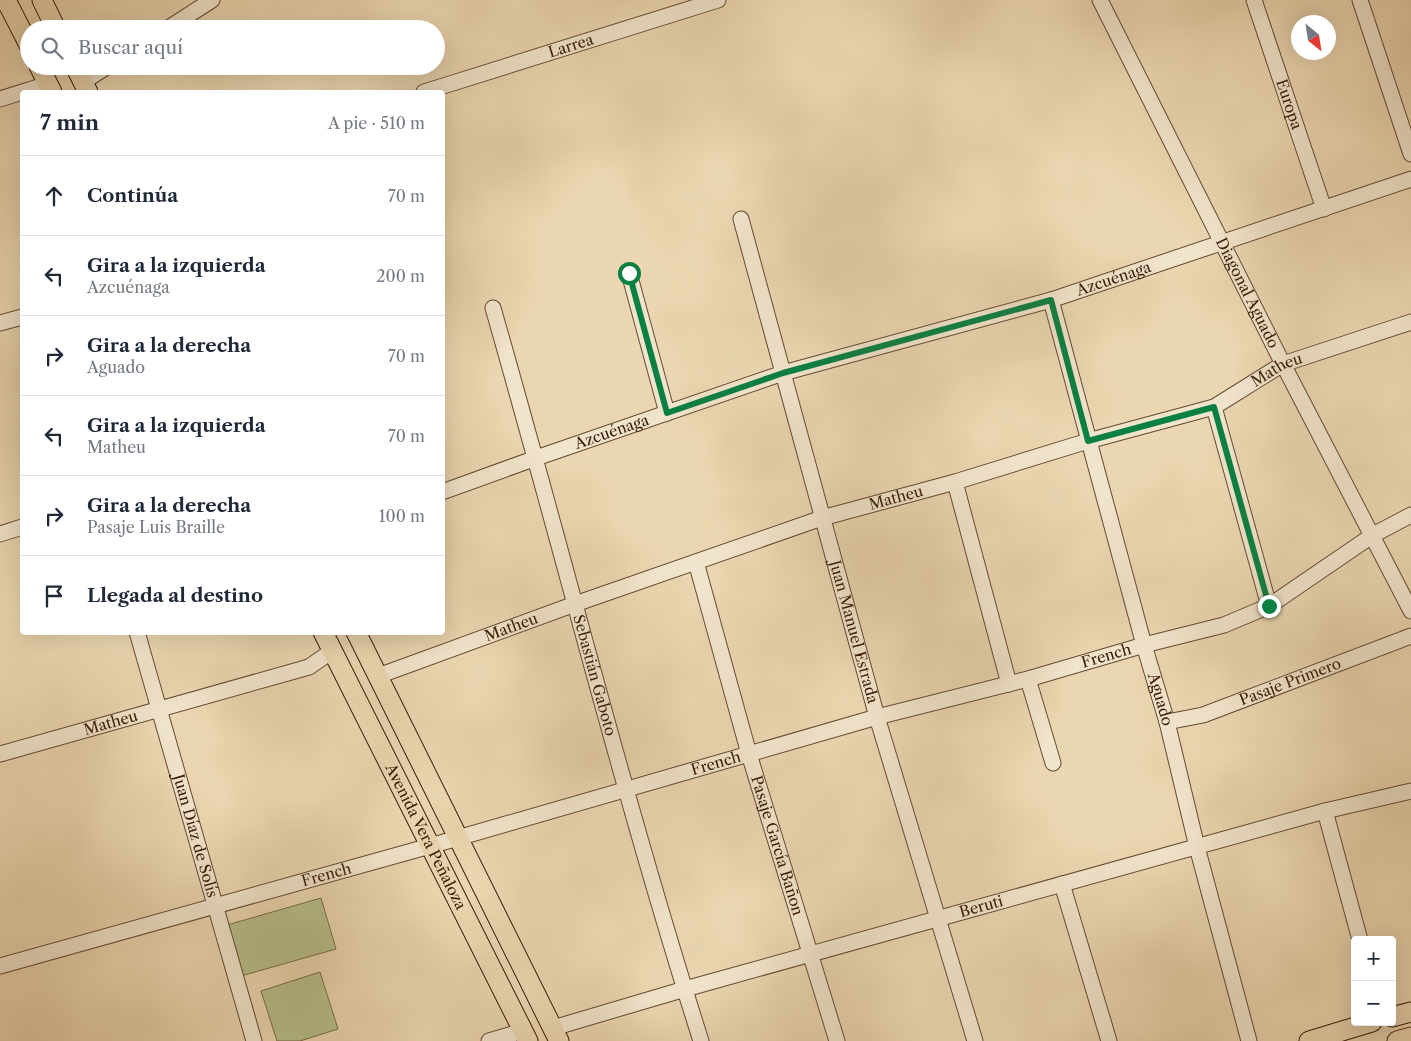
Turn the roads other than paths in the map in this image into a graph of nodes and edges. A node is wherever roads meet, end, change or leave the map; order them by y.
1 (6, 0) edge
2 (42, 0) edge
3 (212, 0) edge
4 (718, 0) edge
5 (1100, 0) edge
6 (1254, 0) edge
7 (1360, 0) edge
8 (52, 20) edge
9 (181, 20) edge
10 (20, 28) edge
11 (44, 75) edge
12 (50, 88) edge
13 (430, 90) edge
14 (20, 95) edge
15 (0, 99) edge
16 (1411, 154) edge
17 (1411, 179) edge
18 (1324, 209) junction
19 (741, 219) dead end
20 (1222, 242) junction
21 (629, 273) dead end
22 (1051, 300) junction
23 (493, 308) dead end
24 (20, 318) edge
25 (1411, 322) edge
26 (0, 323) edge
27 (1283, 364) junction
28 (783, 373) junction
29 (1214, 407) junction
30 (667, 413) junction
31 (1088, 441) junction
32 (536, 458) junction
33 (955, 482) junction
34 (445, 491) edge
35 (1411, 515) edge
36 (822, 518) junction
37 (20, 528) edge
38 (0, 534) edge
39 (1373, 535) junction
40 (696, 562) junction
41 (575, 604) junction
42 (1269, 606) junction
43 (1411, 611) edge
44 (138, 635) edge
45 (324, 635) edge
46 (358, 635) edge
47 (1411, 636) edge
48 (1144, 645) junction
49 (332, 651) junction
50 (378, 676) junction
51 (1028, 679) junction
52 (1009, 684) junction
53 (158, 708) junction
54 (878, 717) junction
55 (1167, 722) junction
56 (0, 754) edge
57 (749, 754) junction
58 (1053, 763) dead end
59 (625, 789) junction
60 (1411, 791) edge
61 (1325, 812) junction
62 (458, 837) junction
63 (430, 846) junction
64 (1197, 847) junction
65 (1062, 884) junction
66 (215, 906) junction
67 (938, 919) junction
68 (1359, 936) edge
69 (810, 954) junction
70 (0, 966) edge
71 (685, 989) junction
72 (1411, 1012) edge
73 (1396, 1016) edge
74 (1359, 1026) edge
75 (556, 1034) edge
76 (525, 1036) edge
77 (1411, 1037) edge
78 (254, 1041) edge
79 (488, 1041) edge
80 (702, 1041) edge
81 (836, 1041) edge
82 (975, 1041) edge
83 (1109, 1041) edge
84 (1249, 1041) edge
85 (1309, 1041) edge
86 (1398, 1041) edge

1 - 10 main road
2 - 8 main road
3 - 9 street
4 - 13 street, Larrea
5 - 20 street, Diagonal Aguado
6 - 18 street, Europa
7 - 16 street
11 - 12 main road
14 - 15 street
17 - 18 street, Azcuénaga
18 - 20 street, Azcuénaga
19 - 28 street, Juan Manuel Estrada
20 - 22 street, Azcuénaga
20 - 27 street, Diagonal Aguado
21 - 30 street
22 - 28 street, Azcuénaga
22 - 31 street, Aguado
23 - 32 street, Sebastián Gaboto
24 - 26 street
25 - 27 street, Matheu
27 - 29 street, Matheu
27 - 39 street, Diagonal Aguado
28 - 30 street, Azcuénaga
28 - 36 street, Juan Manuel Estrada
29 - 31 street, Matheu
29 - 42 street
30 - 32 street, Azcuénaga
31 - 33 street, Matheu
31 - 48 street, Aguado
32 - 34 street, Azcuénaga
32 - 41 street, Sebastián Gaboto
33 - 36 street, Matheu
33 - 52 street
35 - 39 street, French
36 - 40 street, Matheu
36 - 54 street, Juan Manuel Estrada
37 - 38 street
39 - 42 street, French
39 - 43 street, Diagonal Aguado
40 - 41 street, Matheu
40 - 57 street, Pasaje García Bañon
41 - 50 street, Matheu
41 - 59 street, Sebastián Gaboto
42 - 48 street, French
44 - 53 street, Juan Díaz de Solís
45 - 49 main road, Avenida Vera Peñaloza
46 - 50 main road, Avenida Vera Peñaloza
47 - 55 street, Pasaje Primero
48 - 51 street, French
48 - 55 street, Aguado
49 - 53 street, Matheu
49 - 63 main road, Avenida Vera Peñaloza
50 - 62 main road, Avenida Vera Peñaloza
51 - 52 street, French
51 - 58 street
52 - 54 street, French
53 - 56 street, Matheu
53 - 66 street, Juan Díaz de Solís
54 - 57 street, French
54 - 67 street, Juan Manuel Estrada
55 - 64 street, Aguado
57 - 59 street, French
57 - 69 street, Pasaje García Bañon
59 - 62 street, French
59 - 71 street, Sebastián Gaboto
60 - 61 street, Beruti
61 - 64 street, Beruti
61 - 68 street
62 - 63 street, French
62 - 75 main road, Avenida Vera Peñaloza
63 - 66 street, French
63 - 76 main road, Avenida Vera Peñaloza
64 - 65 street, Beruti
64 - 84 street, Aguado
65 - 67 street, Beruti
65 - 83 street
66 - 70 street, French
66 - 78 street, Juan Díaz de Solís
67 - 69 street, Beruti
67 - 82 street, Juan Manuel Estrada
69 - 71 street, Beruti
69 - 81 street, Pasaje García Bañon
71 - 75 street, Beruti
71 - 80 street, Sebastián Gaboto
72 - 73 main road
74 - 85 main road
76 - 79 street
77 - 86 main road

